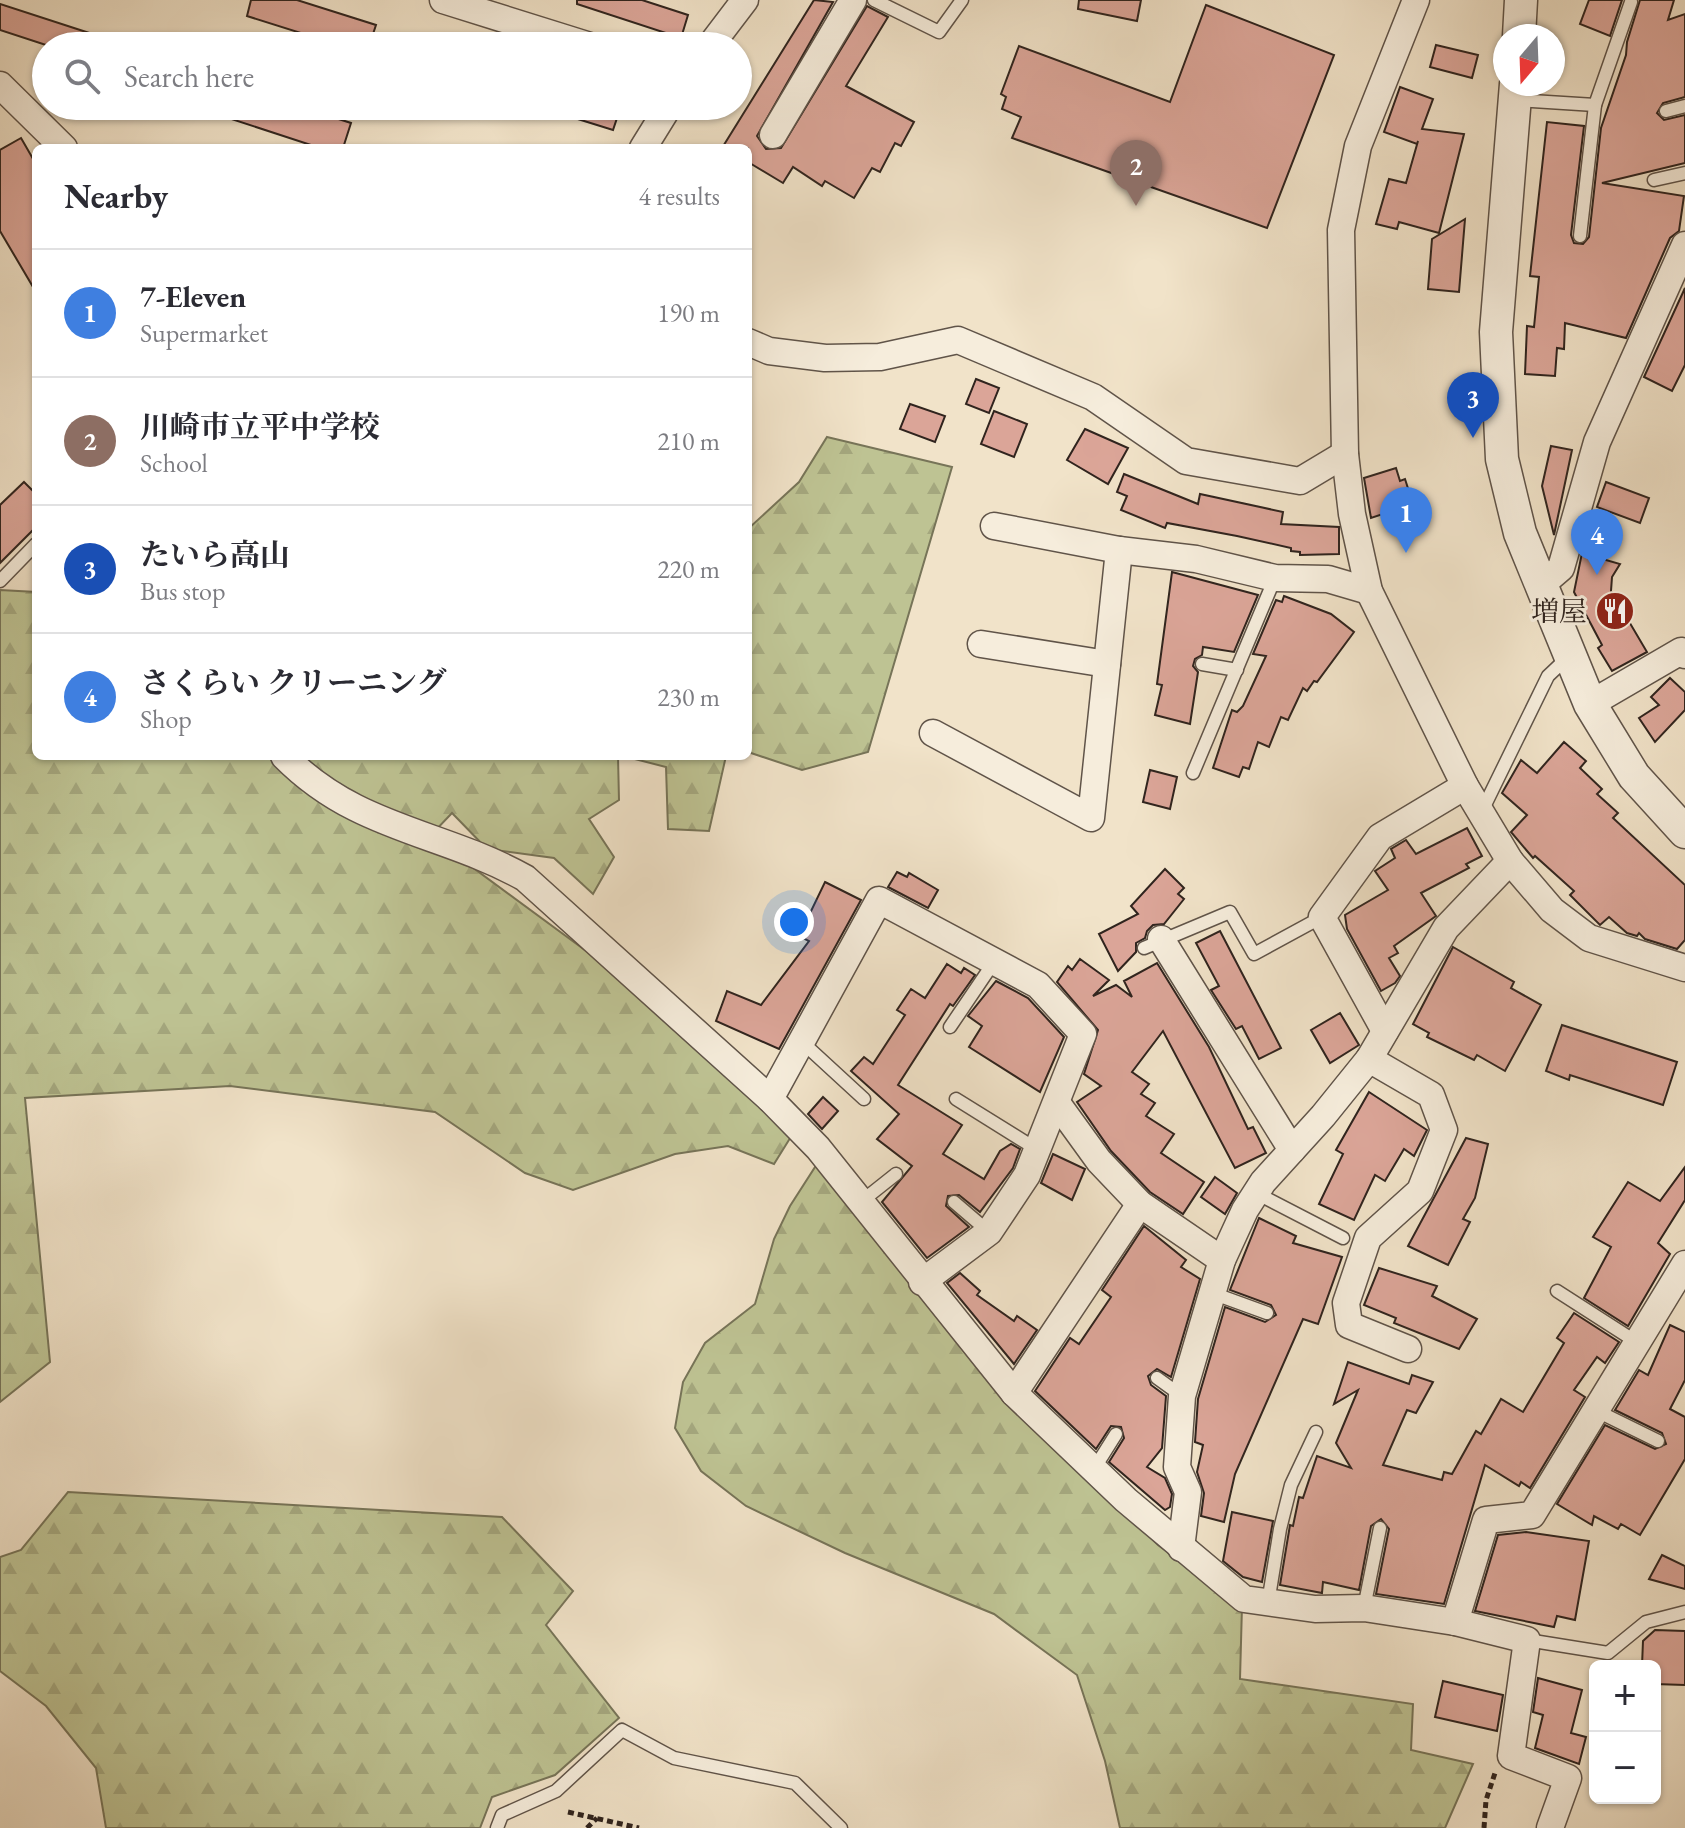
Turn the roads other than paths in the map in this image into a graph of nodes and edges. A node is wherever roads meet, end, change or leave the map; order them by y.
1 (443, 0) edge
2 (745, 0) edge
3 (853, 0) edge
4 (874, 0) edge
5 (962, 0) edge
6 (1416, 0) edge
7 (1521, 0) edge
8 (1631, 2) dead end
9 (1520, 24) edge
10 (545, 32) edge
11 (721, 32) edge
12 (0, 85) edge
13 (1516, 96) edge
14 (1540, 96) edge
15 (1595, 105) junction
16 (1685, 106) edge
17 (1666, 111) dead end
18 (32, 116) edge
19 (36, 120) edge
20 (660, 120) edge
21 (773, 135) dead end
22 (60, 144) edge
23 (645, 144) edge
24 (1685, 173) edge
25 (1654, 180) dead end
26 (1580, 236) dead end
27 (1685, 245) edge
28 (752, 344) edge
29 (1345, 454) junction
30 (994, 526) dead end
31 (32, 548) edge
32 (1119, 550) junction
33 (1275, 578) junction
34 (0, 581) edge
35 (1540, 586) junction
36 (1369, 591) junction
37 (981, 644) dead end
38 (1685, 655) edge
39 (1569, 656) junction
40 (1107, 664) junction
41 (1202, 664) dead end
42 (1237, 670) junction
43 (1590, 704) junction
44 (933, 733) dead end
45 (288, 760) edge
46 (1193, 773) dead end
47 (1465, 786) junction
48 (1482, 811) junction
49 (1685, 832) edge
50 (1510, 861) junction
51 (1322, 917) junction
52 (1152, 944) joint
53 (994, 962) junction
54 (1685, 968) edge
55 (950, 1027) dead end
56 (1385, 1031) junction
57 (802, 1042) junction
58 (1369, 1059) junction
59 (770, 1099) junction
60 (864, 1099) dead end
61 (956, 1099) dead end
62 (1057, 1103) junction
63 (1038, 1150) junction
64 (1292, 1150) junction
65 (896, 1174) dead end
66 (1258, 1194) junction
67 (862, 1201) junction
68 (954, 1202) dead end
69 (1140, 1204) junction
70 (989, 1232) junction
71 (1343, 1238) dead end
72 (1222, 1260) junction
73 (1685, 1264) edge
74 (922, 1282) junction
75 (1557, 1291) dead end
76 (1212, 1293) junction
77 (1267, 1313) dead end
78 (1638, 1343) junction
79 (1408, 1349) dead end
80 (1157, 1378) dead end
81 (1014, 1393) junction
82 (1182, 1396) junction
83 (1597, 1411) junction
84 (1316, 1432) dead end
85 (1116, 1434) dead end
86 (1658, 1441) dead end
87 (1094, 1469) junction
88 (1380, 1528) dead end
89 (1181, 1548) junction
90 (1268, 1603) junction
91 (1364, 1608) junction
92 (1685, 1612) edge
93 (1455, 1622) junction
94 (1527, 1640) junction
95 (497, 1828) edge
96 (841, 1828) edge
97 (1550, 1828) edge

1 - 10 street
2 - 11 street
3 - 21 street
4 - 5 lane
6 - 29 street
7 - 9 street
8 - 15 lane
12 - 18 street
13 - 35 street
14 - 15 lane
15 - 26 lane
16 - 17 lane
19 - 22 street
20 - 23 street
24 - 25 lane
27 - 35 street
28 - 29 street
29 - 36 street
30 - 32 street
31 - 34 lane
32 - 33 street
32 - 40 street
33 - 36 street
33 - 42 lane
35 - 39 street
36 - 47 street
37 - 40 street
38 - 43 street
39 - 43 street
39 - 48 lane
40 - 44 street
41 - 42 lane
42 - 46 lane
43 - 49 street
45 - 59 street
47 - 48 street
47 - 51 street
48 - 50 street
50 - 54 street
50 - 56 street
51 - 52 lane
51 - 56 street
52 - 64 street
53 - 55 lane
53 - 57 street
53 - 62 street
56 - 58 street
57 - 59 street
57 - 60 lane
58 - 64 street
58 - 79 street
59 - 67 street
61 - 63 lane
62 - 63 street
62 - 69 street
63 - 70 street
64 - 66 street
65 - 67 lane
66 - 71 lane
66 - 72 street
67 - 74 street
68 - 70 lane
69 - 72 street
69 - 81 street
70 - 74 street
72 - 76 street
73 - 78 street
74 - 81 street
75 - 78 lane
76 - 77 lane
76 - 82 street
78 - 83 street
80 - 82 lane
81 - 87 street
82 - 89 street
83 - 86 lane
83 - 93 street
84 - 90 lane
85 - 87 lane
87 - 89 street
88 - 91 lane
89 - 90 street
90 - 91 street
91 - 93 street
92 - 94 lane
93 - 94 street
94 - 97 street
95 - 96 lane

